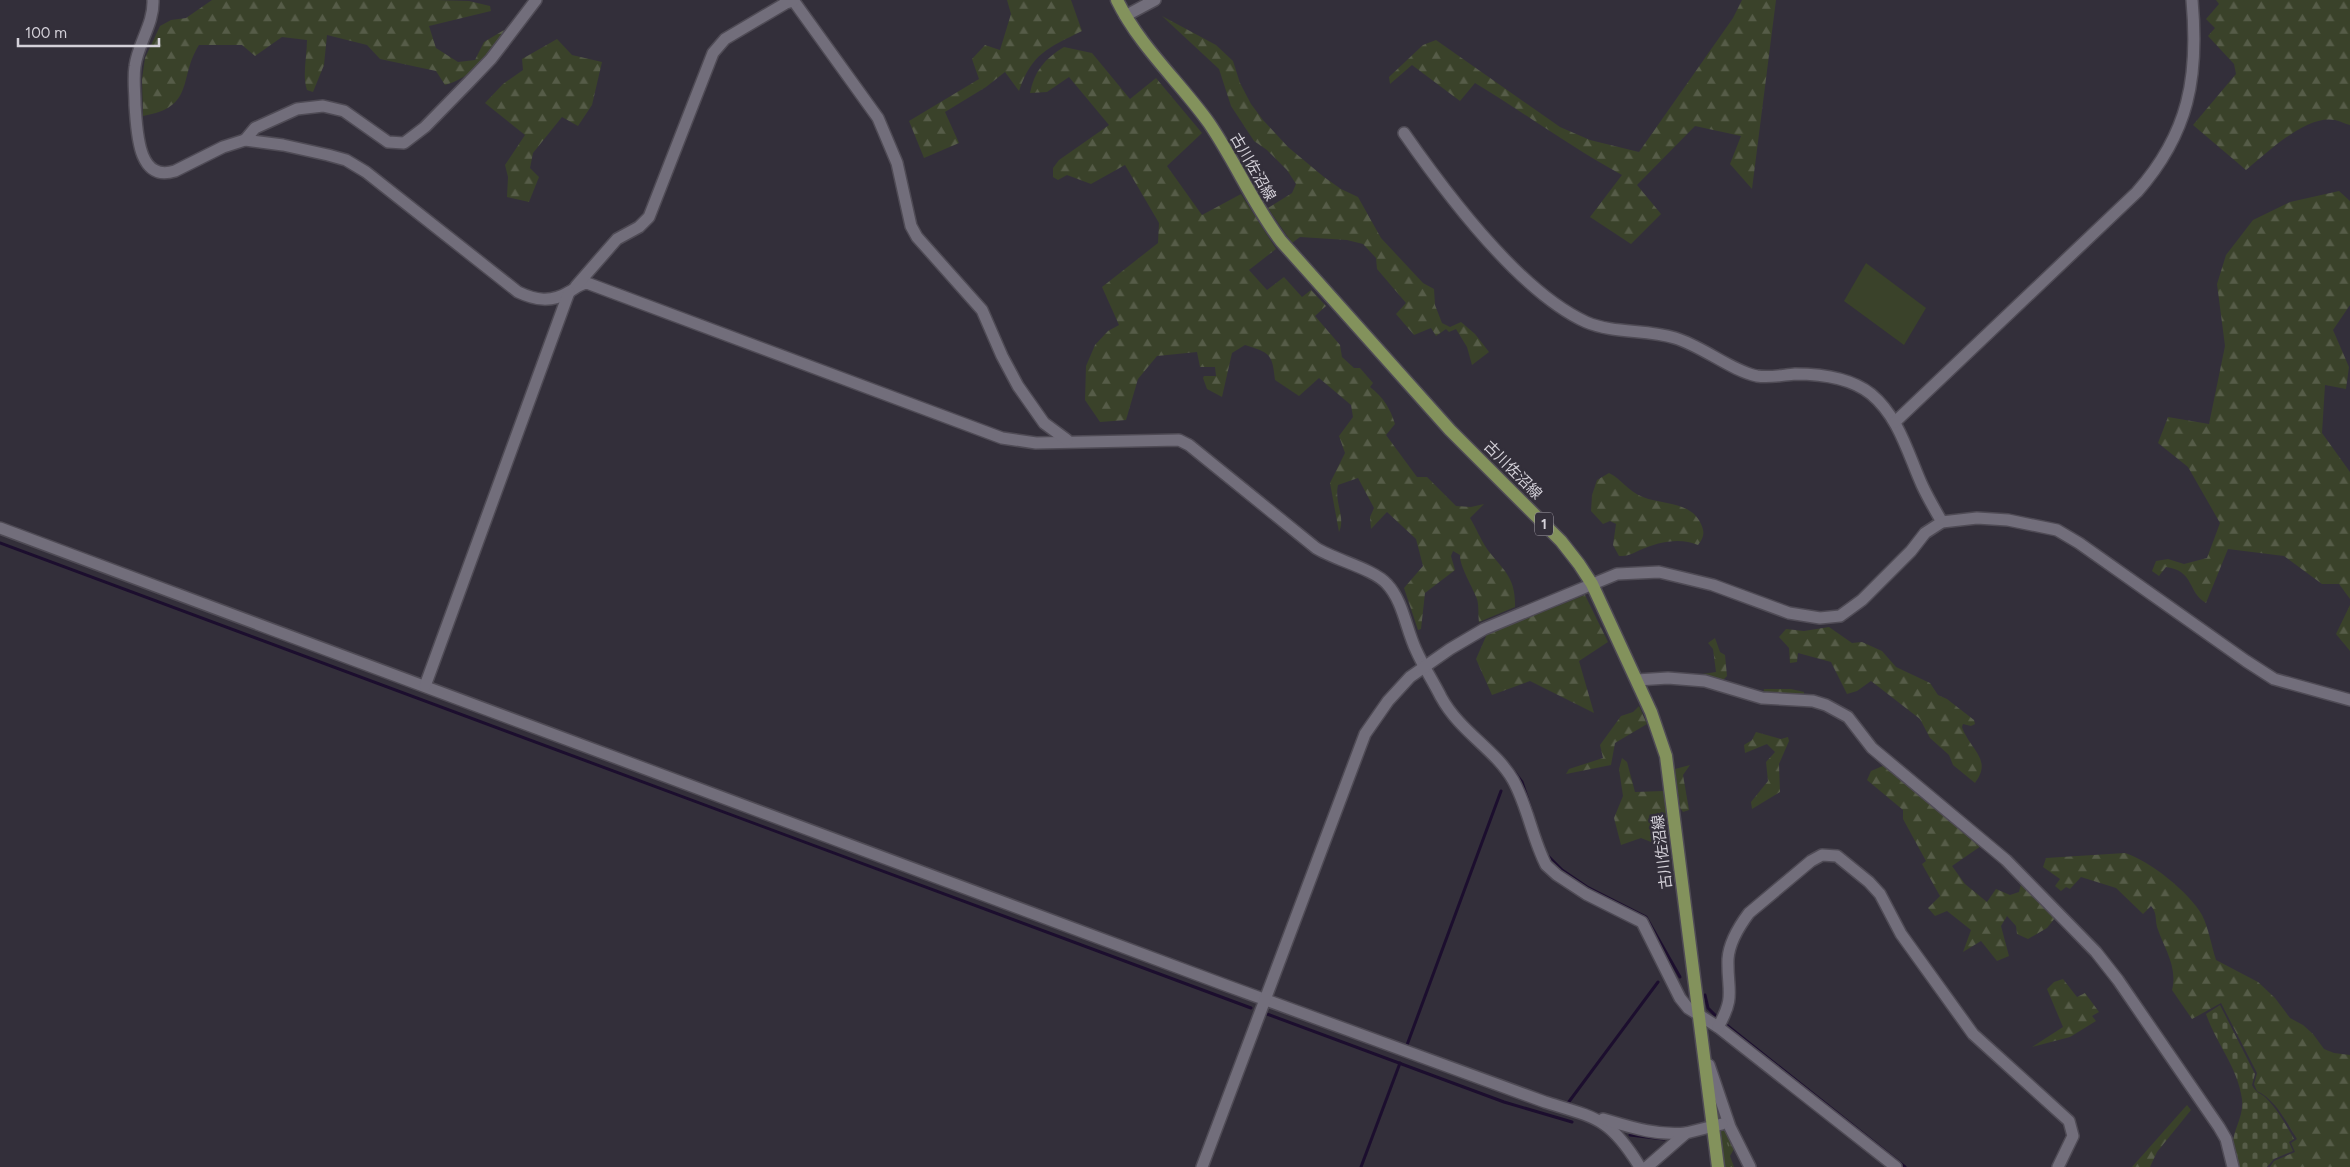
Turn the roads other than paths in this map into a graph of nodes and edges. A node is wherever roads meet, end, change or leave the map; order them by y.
1 (153, 0) edge
2 (536, 0) edge
3 (793, 0) edge
4 (1117, 0) edge
5 (1155, 0) edge
6 (2192, 0) edge
7 (1125, 16) junction
8 (1404, 133) dead end
9 (245, 140) junction
10 (573, 289) junction
11 (1895, 422) junction
12 (1067, 440) junction
13 (1942, 522) junction
14 (0, 528) edge
15 (1592, 584) junction
16 (1424, 666) junction
17 (1637, 680) junction
18 (425, 686) junction
19 (2301, 688) junction
20 (2350, 691) edge
21 (2350, 700) edge
22 (1264, 999) junction
23 (1698, 1015) junction
24 (1718, 1027) junction
25 (1700, 1030) junction
26 (1589, 1116) junction
27 (1712, 1125) junction
28 (1730, 1126) junction
29 (1686, 1132) junction
30 (1202, 1167) edge
31 (1640, 1167) edge
32 (1647, 1167) edge
33 (1718, 1167) edge
34 (1750, 1167) edge
35 (1896, 1167) edge
36 (2058, 1167) edge
37 (2233, 1167) edge

1 - 9 street
2 - 9 street
3 - 10 street
3 - 12 street
4 - 7 main road, 古川佐沼線 / 1
5 - 7 street
6 - 11 street
7 - 15 main road, 古川佐沼線 / 1
8 - 11 street
9 - 10 street
10 - 12 street
10 - 18 street
11 - 13 street
12 - 16 street
13 - 15 street
13 - 19 street
14 - 18 street
15 - 16 street
15 - 17 main road, 古川佐沼線 / 1
16 - 22 street
16 - 23 street
17 - 23 main road, 古川佐沼線 / 1
17 - 37 street
18 - 22 street
19 - 20 street
19 - 21 street
22 - 26 street
22 - 30 street
23 - 24 street
23 - 25 main road, 古川佐沼線 / 1
24 - 35 street
24 - 36 street
25 - 27 main road, 古川佐沼線 / 1
25 - 28 street
26 - 29 street
26 - 31 street
27 - 28 street
27 - 29 street
27 - 33 main road, 古川佐沼線 / 1
28 - 34 street
29 - 32 street

